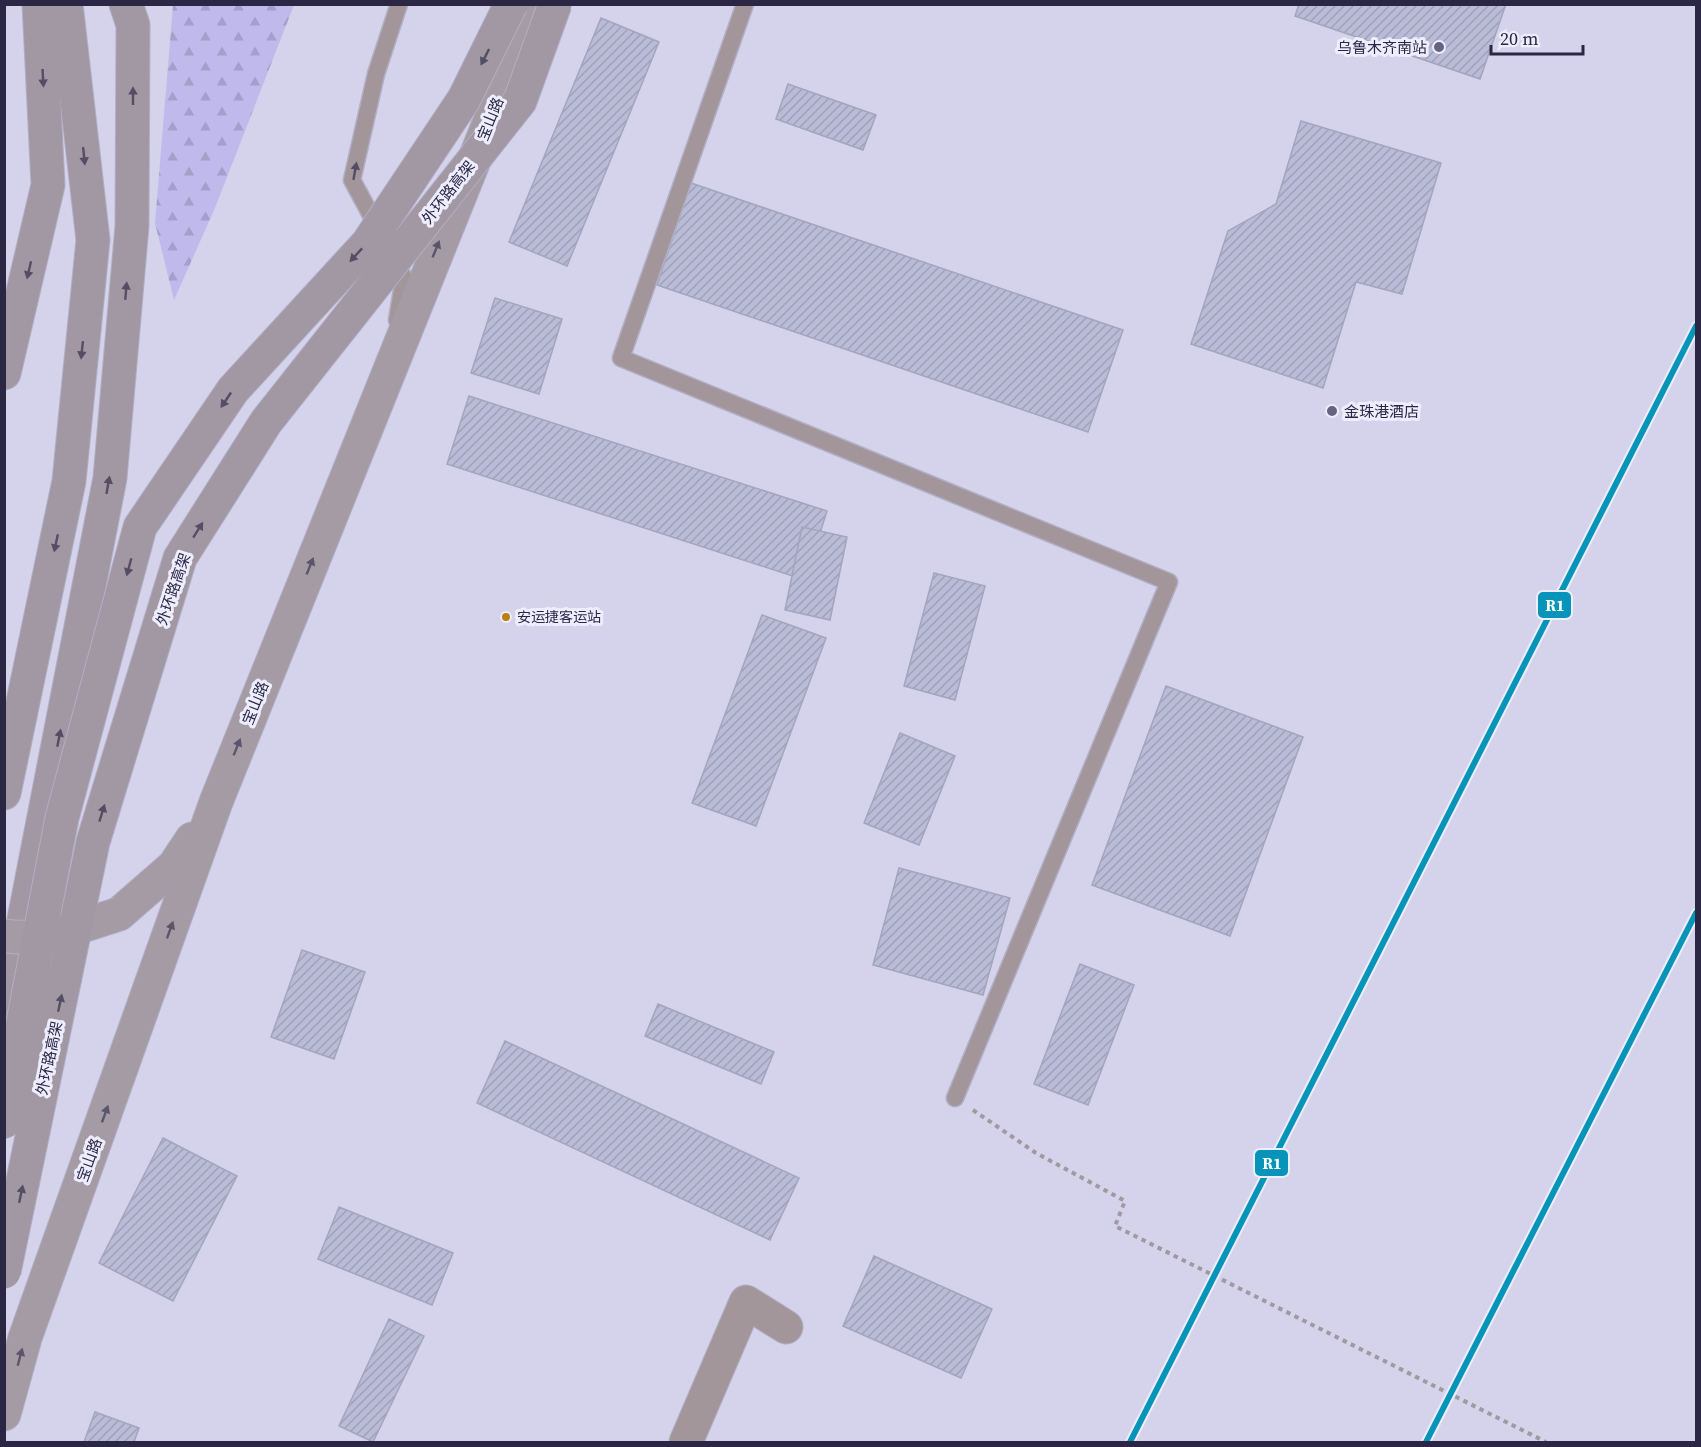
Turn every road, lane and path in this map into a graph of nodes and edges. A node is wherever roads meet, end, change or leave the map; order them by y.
1 (399, 4) edge
2 (511, 4) edge
3 (537, 4) edge
4 (555, 4) edge
5 (746, 4) edge
6 (53, 11) edge
7 (131, 11) edge
8 (391, 362) junction
9 (4, 373) edge
10 (4, 793) edge
11 (216, 802) junction
12 (4, 936) edge
13 (4, 1022) edge
14 (955, 1098) joint
15 (4, 1122) edge
16 (4, 1272) edge
17 (786, 1327) dead end
18 (4, 1414) edge
19 (686, 1443) edge
20 (1546, 1443) edge

8 -> 1 lane
2 -> 15 highway, 外环路高架, bridge
8 -> 3 main road, 宝山路
16 -> 4 highway, 外环路高架, bridge
5 - 14 lane
6 -> 9 highway
6 -> 10 highway
13 -> 7 highway
11 -> 8 main road, 宝山路
11 - 12 main road, bridge
18 -> 11 main road, 宝山路
14 - 20 path
17 - 19 street

